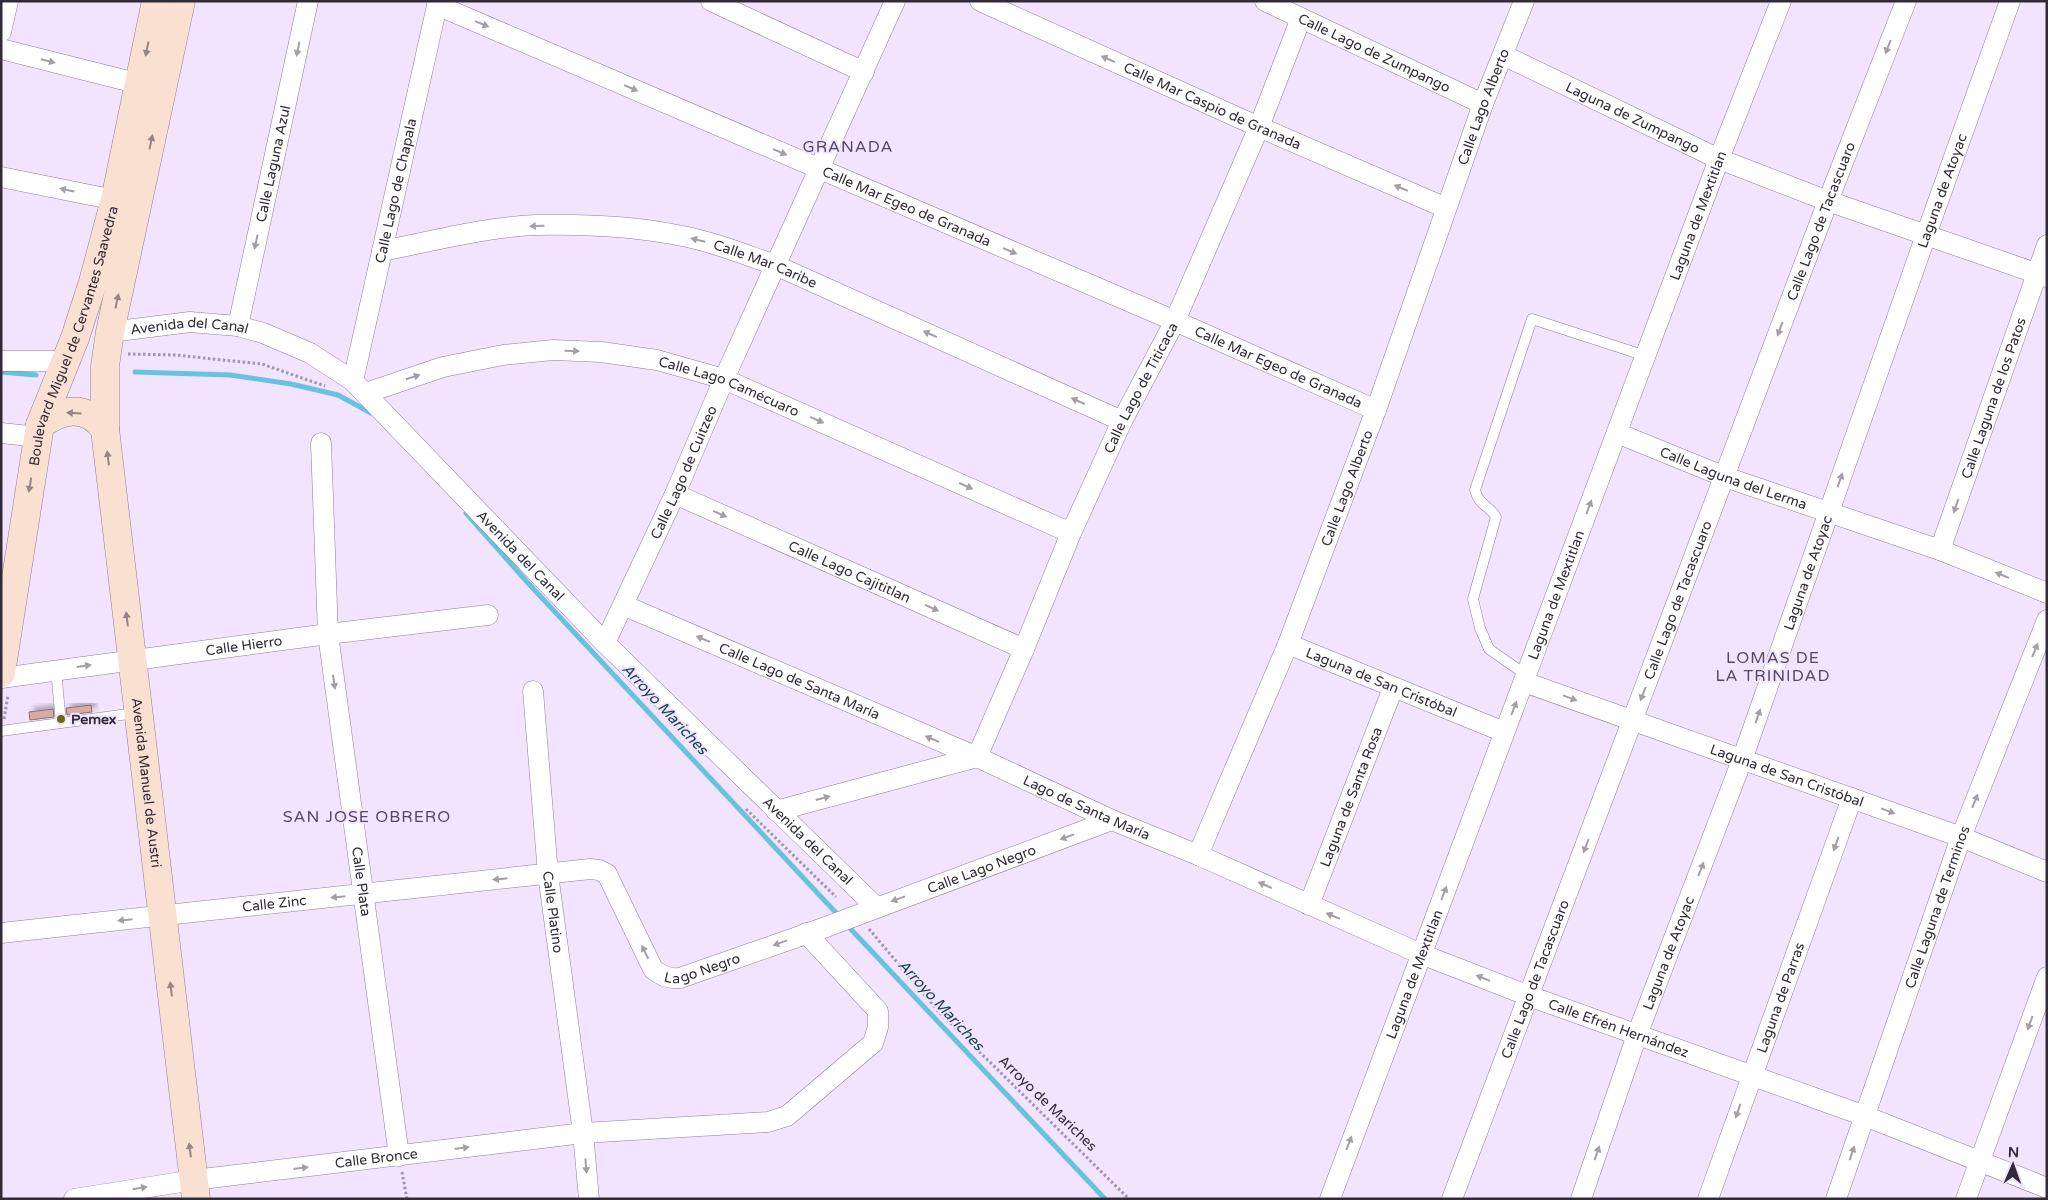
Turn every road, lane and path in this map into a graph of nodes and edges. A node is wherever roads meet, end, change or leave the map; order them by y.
1 (8, 1) edge
2 (156, 1) edge
3 (182, 1) edge
4 (308, 1) edge
5 (711, 1) edge
6 (894, 1) edge
7 (980, 1) edge
8 (1265, 1) edge
9 (1524, 1) edge
10 (1781, 1) edge
11 (1906, 1) edge
12 (2010, 1) edge
13 (437, 3) edge
14 (1301, 18) junction
15 (1, 32) edge
16 (1, 49) edge
17 (1503, 55) junction
18 (864, 72) junction
19 (140, 84) junction
20 (1483, 104) junction
21 (1259, 128) junction
22 (1719, 159) junction
23 (820, 170) junction
24 (1, 177) edge
25 (114, 200) junction
26 (1828, 201) junction
27 (1446, 208) junction
28 (1926, 234) junction
29 (2047, 245) edge
30 (382, 251) junction
31 (775, 265) junction
32 (2042, 275) edge
33 (1175, 321) junction
34 (238, 326) junction
35 (71, 350) junction
36 (107, 351) junction
37 (1646, 356) junction
38 (1, 362) edge
39 (724, 379) junction
40 (360, 387) junction
41 (333, 389) dead end
42 (1376, 410) junction
43 (1122, 421) junction
44 (105, 429) junction
45 (39, 432) junction
46 (1, 433) edge
47 (1617, 434) junction
48 (321, 443) dead end
49 (1725, 477) junction
50 (676, 494) junction
51 (1829, 513) junction
52 (1071, 533) junction
53 (1940, 550) junction
54 (2047, 593) edge
55 (623, 605) junction
56 (488, 615) dead end
57 (2047, 620) edge
58 (328, 634) junction
59 (605, 643) junction
60 (1288, 644) junction
61 (1024, 649) junction
62 (131, 659) junction
63 (2, 665) edge
64 (56, 670) junction
65 (1526, 678) junction
66 (1393, 688) junction
67 (533, 691) dead end
68 (138, 712) junction
69 (1633, 721) junction
70 (61, 723) junction
71 (1, 731) edge
72 (1504, 732) junction
73 (977, 757) junction
74 (1742, 760) junction
75 (1852, 798) junction
76 (741, 804) dead end
77 (776, 811) junction
78 (1112, 820) junction
79 (1961, 837) junction
80 (1198, 855) junction
81 (2047, 872) edge
82 (548, 874) junction
83 (363, 894) junction
84 (1309, 906) junction
85 (876, 907) junction
86 (854, 915) junction
87 (163, 916) junction
88 (1, 933) edge
89 (806, 934) junction
90 (1420, 954) junction
91 (2047, 977) edge
92 (1529, 996) junction
93 (1637, 1035) junction
94 (1750, 1076) junction
95 (1865, 1116) junction
96 (583, 1133) junction
97 (399, 1156) junction
98 (1980, 1162) junction
99 (2047, 1188) edge
100 (195, 1189) edge
101 (1331, 1194) edge
102 (74, 1199) edge
103 (407, 1199) edge
104 (589, 1199) edge
105 (1129, 1199) edge
106 (1452, 1199) edge
107 (1581, 1199) edge
108 (1708, 1199) edge
109 (1836, 1199) edge
110 (1966, 1199) edge

1 - 15 street
2 -> 19 main road, Boulevard Miguel de Cervantes Saavedra
36 -> 3 main road, Boulevard Miguel de Cervantes Saavedra
4 -> 34 street, Calle Laguna Azul
5 - 18 street
6 - 18 street, Calle Lago de Cuitzeo
21 -> 7 street, Calle Mar Caspio de Granada
8 - 14 street, Calle Lago de Zumpango
9 - 17 street, Calle Lago Alberto
10 - 22 street, Laguna de Mextitlan
11 -> 26 street, Calle Lago de Tacascuaro
12 - 28 street, Laguna de Atoyac
13 -> 23 street, Calle Mar Egeo de Granada
13 - 30 street, Calle Lago de Chapala
14 - 20 street, Calle Lago de Zumpango
14 - 21 street, Calle Lago de Titicaca
16 -> 19 street
17 - 20 street, Calle Lago Alberto
17 - 22 street, Laguna de Zumpango
18 - 23 street, Calle Lago de Cuitzeo
19 - 25 main road, Boulevard Miguel de Cervantes Saavedra
20 - 27 street, Calle Lago Alberto
27 -> 21 street, Calle Mar Caspio de Granada
21 - 33 street, Calle Lago de Titicaca
22 - 26 street, Laguna de Zumpango
22 - 37 street, Laguna de Mextitlan
23 - 31 street, Calle Lago de Cuitzeo
23 -> 33 street, Calle Mar Egeo de Granada
25 -> 24 street
25 - 35 main road, Boulevard Miguel de Cervantes Saavedra
26 - 28 street, Laguna de Zumpango
26 -> 49 street, Calle Lago de Tacascuaro
27 - 42 street, Calle Lago Alberto
28 - 32 street, Laguna de Zumpango
51 -> 28 street, Laguna de Atoyac
29 - 32 street, Calle Laguna de los Patos
31 -> 30 street, Calle Mar Caribe
30 - 40 street, Calle Lago de Chapala
31 - 39 street, Calle Lago de Cuitzeo
43 -> 31 street, Calle Mar Caribe
32 -> 53 street, Calle Laguna de los Patos
33 - 42 street, Calle Mar Egeo de Granada
33 - 43 street, Calle Lago de Titicaca
34 - 36 street, Avenida del Canal
34 - 40 street, Avenida del Canal
35 - 36 main road
35 - 38 street
35 - 45 main road, Boulevard Miguel de Cervantes Saavedra
36 - 41 path
36 - 44 main road, Avenida Manuel de Austri
37 - 47 street, Laguna de Mextitlan
37 - 65 lane
40 -> 39 street, Calle Lago Camécuaro
39 - 50 street, Calle Lago de Cuitzeo
39 -> 52 street, Calle Lago Camécuaro
40 - 59 street, Avenida del Canal
42 - 60 street, Calle Lago Alberto
43 - 52 street, Calle Lago de Titicaca
44 -> 45 main road
62 -> 44 main road, Avenida Manuel de Austri
45 - 46 street
45 -> 63 main road, Boulevard Miguel de Cervantes Saavedra
47 - 49 street, Calle Laguna del Lerma
65 -> 47 street, Laguna de Mextitlan
48 - 58 street, Calle Plata
49 - 51 street, Calle Laguna del Lerma
49 -> 69 street, Calle Lago de Tacascuaro
50 - 55 street, Calle Lago de Cuitzeo
50 -> 61 street, Calle Lago Cajititlan
51 - 53 street, Calle Laguna del Lerma
74 -> 51 street, Laguna de Atoyac
52 - 61 street, Calle Lago de Titicaca
54 -> 53 street, Calle Laguna del Lerma
55 - 59 street, Calle Lago de Cuitzeo
73 -> 55 street, Calle Lago de Santa María
56 - 58 street, Calle Hierro
79 -> 57 street, Calle Laguna de Terminos
58 - 62 street, Calle Hierro
58 -> 83 street, Calle Plata
59 - 77 street, Avenida del Canal
60 - 66 street, Laguna de San Cristóbal
60 - 80 street, Calle Lago Alberto
61 - 73 street, Calle Lago de Titicaca
64 -> 62 street, Calle Hierro
62 - 68 main road, Avenida Manuel de Austri
63 - 64 street, Calle Hierro
64 - 70 lane
65 -> 69 street, Laguna de San Cristóbal
72 -> 65 street, Laguna de Mextitlan
66 - 72 street, Laguna de San Cristóbal
66 - 84 street, Laguna de Santa Rosa
67 - 82 street, Calle Platino
68 - 70 lane
68 - 87 main road, Avenida Manuel de Austri
69 - 74 street, Laguna de San Cristóbal
69 -> 92 street, Calle Lago de Tacascuaro
70 - 71 lane
90 -> 72 street, Laguna de Mextitlan
77 -> 73 street
73 - 78 street, Lago de Santa María
74 - 75 street, Laguna de San Cristóbal
93 -> 74 street, Laguna de Atoyac
75 -> 79 street, Laguna de San Cristóbal
75 -> 94 street, Laguna de Parras
76 - 86 path, Arroyo de Mariches
77 - 85 street, Avenida del Canal
78 - 80 street, Lago de Santa María
78 -> 85 street, Calle Lago Negro
79 - 81 street, Laguna de San Cristóbal
79 - 95 street, Calle Laguna de Terminos
84 -> 80 street, Calle Efrén Hernández
82 -> 83 street, Calle Zinc
89 -> 82 street, Lago Negro
82 - 96 street, Calle Platino
83 -> 87 street, Calle Zinc
83 - 97 street, Calle Plata
90 -> 84 street, Calle Efrén Hernández
85 - 86 street, Calle Lago Negro
86 - 89 street, Lago Negro
86 - 105 path, Arroyo de Mariches
87 -> 88 street, Calle Zinc
100 -> 87 main road, Avenida Manuel de Austri
89 - 96 street, Calle Bronce
92 -> 90 street, Calle Efrén Hernández
101 -> 90 street, Laguna de Mextitlan
91 -> 98 street
92 - 93 street, Calle Efrén Hernández
92 - 106 street, Calle Lago de Tacascuaro
93 - 94 street, Calle Efrén Hernández
107 -> 93 street, Laguna de Atoyac
94 - 95 street, Calle Efrén Hernández
94 -> 108 street, Laguna de Parras
95 - 98 street, Calle Efrén Hernández
109 -> 95 street, Calle Laguna de Terminos
97 -> 96 street, Calle Bronce
96 -> 104 street, Calle Platino
100 -> 97 street, Calle Bronce
97 - 103 path
98 - 99 street, Calle Efrén Hernández
98 - 110 street
102 -> 100 street, Calle Bronce

